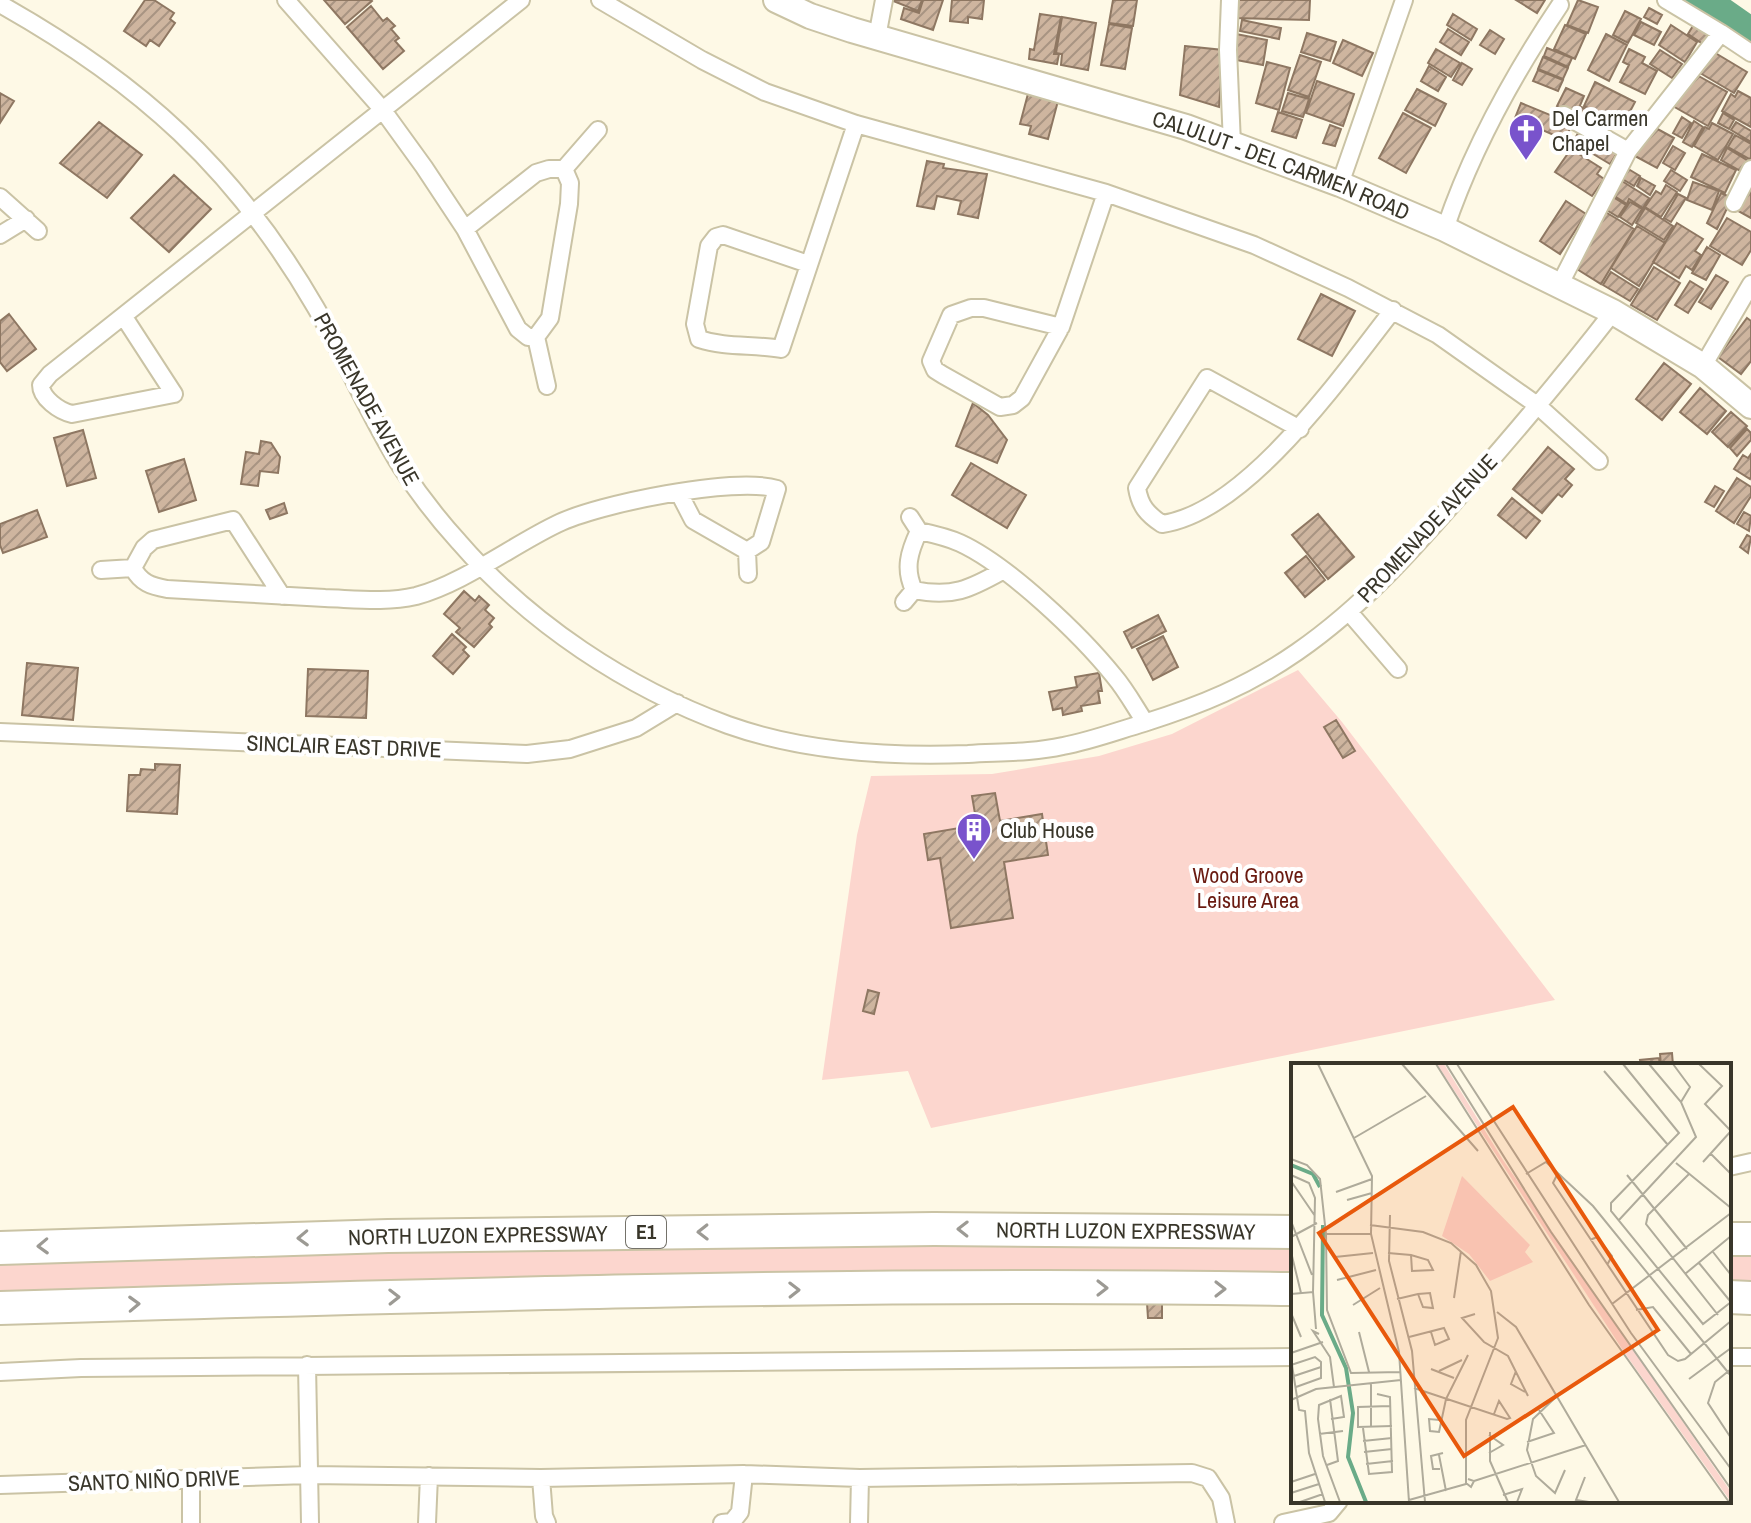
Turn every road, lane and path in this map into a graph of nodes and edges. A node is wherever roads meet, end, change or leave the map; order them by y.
1 (286, 0) edge
2 (521, 0) edge
3 (600, 0) edge
4 (776, 0) edge
5 (884, 0) edge
6 (1230, 0) edge
7 (1404, 0) edge
8 (1666, 0) edge
9 (0, 4) edge
10 (1560, 5) dead end
11 (1721, 33) junction
12 (877, 37) junction
13 (1751, 53) edge
14 (382, 109) junction
15 (1564, 115) dead end
16 (856, 124) junction
17 (598, 130) dead end
18 (1232, 144) junction
19 (1628, 151) junction
20 (564, 169) junction
21 (1751, 169) edge
22 (1340, 184) junction
23 (1106, 193) junction
24 (0, 197) edge
25 (1734, 203) dead end
26 (252, 214) junction
27 (465, 229) junction
28 (1445, 229) junction
29 (0, 235) edge
30 (808, 264) junction
31 (1560, 284) junction
32 (1751, 284) edge
33 (1393, 310) junction
34 (1613, 312) junction
35 (124, 317) junction
36 (1061, 327) junction
37 (536, 337) junction
38 (1703, 366) junction
39 (547, 386) dead end
40 (1537, 405) junction
41 (1751, 406) edge
42 (1300, 429) junction
43 (1599, 461) dead end
44 (679, 493) junction
45 (747, 551) junction
46 (480, 566) junction
47 (133, 568) junction
48 (101, 570) dead end
49 (1002, 571) junction
50 (748, 574) dead end
51 (282, 596) junction
52 (1349, 612) junction
53 (1398, 669) dead end
54 (677, 703) junction
55 (1145, 722) junction
56 (0, 732) edge
57 (1751, 1162) edge
58 (1731, 1167) edge
59 (1291, 1232) edge
60 (0, 1248) edge
61 (1291, 1289) edge
62 (1731, 1297) edge
63 (1751, 1298) edge
64 (0, 1308) edge
65 (1291, 1357) edge
66 (307, 1365) junction
67 (0, 1372) edge
68 (744, 1474) junction
69 (309, 1475) junction
70 (429, 1476) junction
71 (191, 1478) junction
72 (541, 1478) junction
73 (860, 1478) junction
74 (0, 1485) edge
75 (1337, 1503) edge
76 (191, 1523) edge
77 (310, 1523) edge
78 (427, 1523) edge
79 (547, 1523) edge
80 (722, 1523) edge
81 (859, 1523) edge
82 (1226, 1523) edge
83 (1283, 1523) edge

1 - 14 street
2 - 14 street
3 - 16 street
4 - 12 main road, CALULUT - DEL CARMEN ROAD
5 - 12 street
6 - 18 street
7 - 22 street
8 - 11 street
9 - 26 street, PROMENADE AVENUE
10 - 28 street
11 - 13 street
11 - 19 street
12 - 18 main road, CALULUT - DEL CARMEN ROAD
14 - 26 street
14 - 27 street
15 - 19 street
16 - 23 street
16 - 30 street
17 - 20 street
18 - 22 main road, CALULUT - DEL CARMEN ROAD
19 - 31 street
20 - 27 street
20 - 37 street
21 - 25 street
22 - 28 main road, CALULUT - DEL CARMEN ROAD
23 - 33 street
23 - 36 street
24 - 29 street
26 - 35 street
26 - 46 street, PROMENADE AVENUE
27 - 37 street
28 - 31 main road, CALULUT - DEL CARMEN ROAD
30 - 30 street
31 - 34 main road, CALULUT - DEL CARMEN ROAD
32 - 38 street
33 - 40 street
33 - 42 street
34 - 38 main road, CALULUT - DEL CARMEN ROAD
34 - 40 street, PROMENADE AVENUE
35 - 35 street
36 - 36 street
37 - 39 street
38 - 41 main road, CALULUT - DEL CARMEN ROAD
40 - 43 street
40 - 52 street, PROMENADE AVENUE
42 - 42 street
44 - 45 street
44 - 45 street
44 - 46 street
45 - 50 street
46 - 51 street
46 - 54 street, PROMENADE AVENUE
47 - 48 street
47 - 51 street
47 - 51 street
49 - 49 street
49 - 55 street
52 - 53 street
52 - 55 street, PROMENADE AVENUE
54 - 55 street, PROMENADE AVENUE
54 - 56 street, SINCLAIR EAST DRIVE
57 - 58 street
59 -> 60 highway, NORTH LUZON EXPRESSWAY / E1
64 -> 61 highway
62 - 63 highway
65 - 66 street
66 - 67 street
66 - 69 street
68 - 72 street, SANTO NIÑO DRIVE
68 - 73 street, SANTO NIÑO DRIVE
68 - 80 street
69 - 70 street, SANTO NIÑO DRIVE
69 - 71 street, SANTO NIÑO DRIVE
69 - 77 street
70 - 72 street, SANTO NIÑO DRIVE
70 - 78 street
71 - 74 street, SANTO NIÑO DRIVE
71 - 76 street
72 - 79 street
73 - 81 street
73 - 82 street, SANTO NIÑO DRIVE
75 - 83 street

